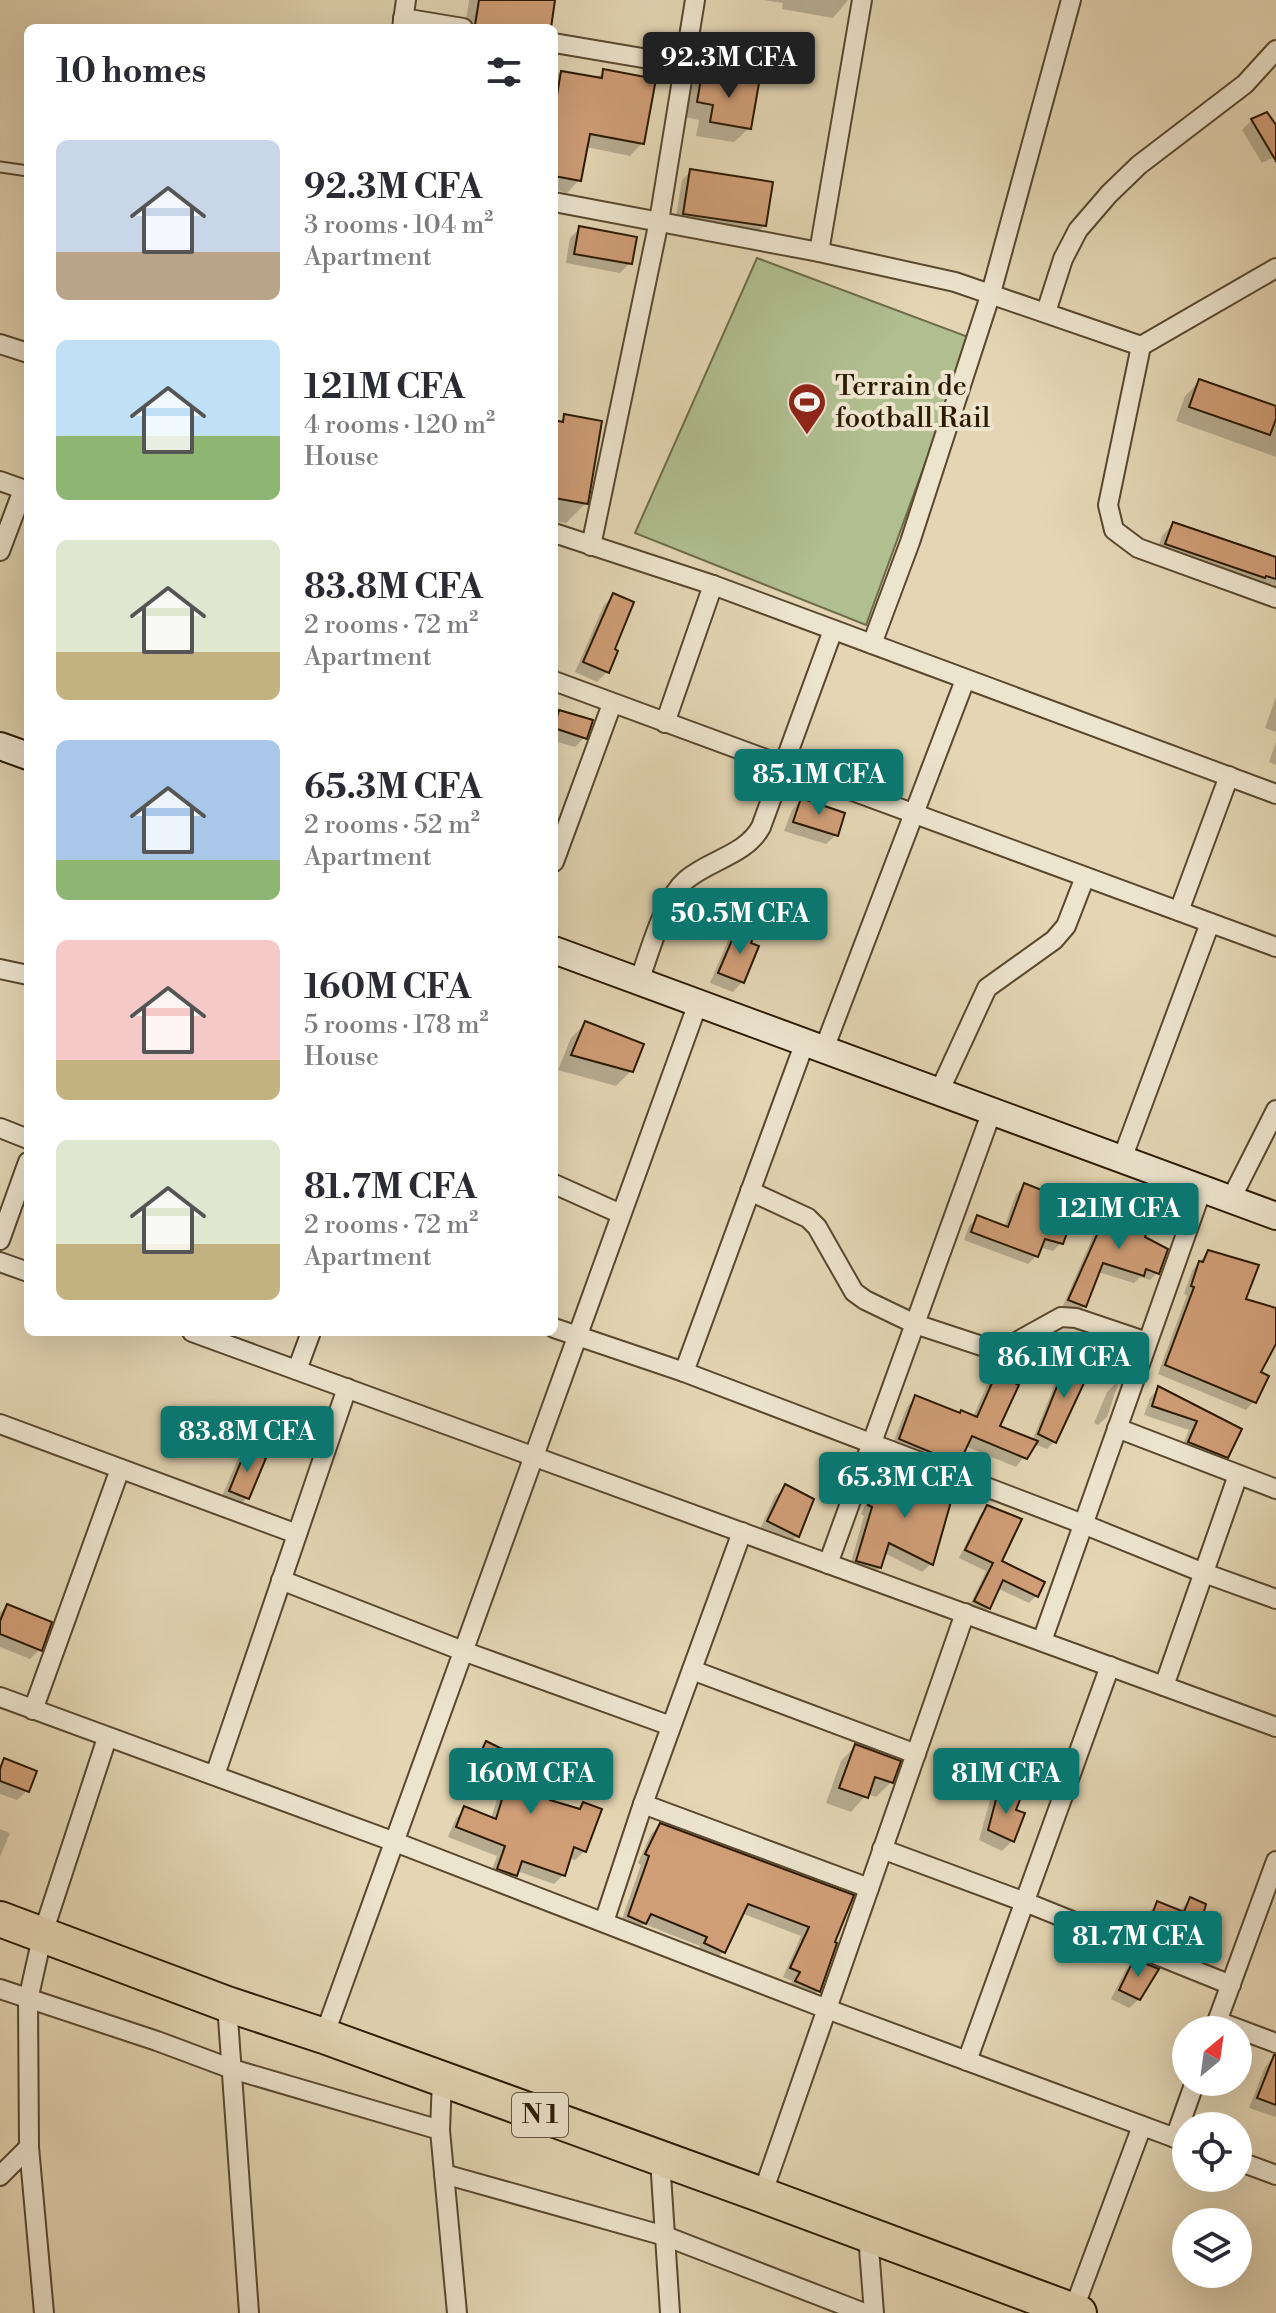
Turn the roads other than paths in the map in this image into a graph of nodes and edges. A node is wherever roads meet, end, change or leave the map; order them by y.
1 (695, 0) edge
2 (862, 0) edge
3 (1071, 0) edge
4 (404, 15) edge
5 (445, 24) edge
6 (558, 44) edge
7 (1276, 50) edge
8 (684, 65) junction
9 (0, 167) edge
10 (24, 170) edge
11 (558, 203) edge
12 (659, 221) junction
13 (819, 252) junction
14 (1276, 268) edge
15 (991, 293) junction
16 (1046, 312) junction
17 (0, 344) edge
18 (1141, 346) junction
19 (24, 352) edge
20 (0, 481) edge
21 (24, 489) edge
22 (24, 495) edge
23 (558, 534) edge
24 (591, 546) junction
25 (0, 551) edge
26 (713, 585) junction
27 (1276, 598) edge
28 (833, 630) junction
29 (872, 644) junction
30 (965, 680) junction
31 (558, 683) edge
32 (612, 704) junction
33 (665, 723) junction
34 (0, 746) edge
35 (24, 755) edge
36 (783, 766) junction
37 (1229, 776) junction
38 (1276, 794) edge
39 (914, 814) junction
40 (558, 851) edge
41 (1085, 877) junction
42 (1179, 911) junction
43 (1210, 923) junction
44 (1276, 947) edge
45 (558, 951) edge
46 (0, 969) edge
47 (24, 974) edge
48 (639, 981) junction
49 (698, 1003) junction
50 (814, 1046) junction
51 (939, 1092) junction
52 (1276, 1110) edge
53 (992, 1111) junction
54 (0, 1128) edge
55 (24, 1137) edge
56 (1122, 1159) junction
57 (24, 1173) edge
58 (558, 1186) edge
59 (1202, 1189) junction
60 (750, 1191) junction
61 (1231, 1199) junction
62 (621, 1214) junction
63 (1276, 1216) edge
64 (0, 1240) edge
65 (0, 1262) edge
66 (24, 1271) edge
67 (915, 1324) junction
68 (558, 1329) edge
69 (203, 1336) edge
70 (310, 1336) edge
71 (577, 1336) junction
72 (1147, 1342) junction
73 (297, 1370) junction
74 (684, 1372) junction
75 (347, 1388) junction
76 (0, 1424) edge
77 (1117, 1428) junction
78 (872, 1443) junction
79 (534, 1456) junction
80 (120, 1469) junction
81 (1238, 1475) junction
82 (1276, 1489) edge
83 (1083, 1524) junction
84 (742, 1532) junction
85 (297, 1534) junction
86 (828, 1564) junction
87 (1204, 1573) junction
88 (281, 1580) junction
89 (1276, 1599) edge
90 (965, 1613) junction
91 (1042, 1641) junction
92 (463, 1651) junction
93 (1110, 1666) junction
94 (692, 1670) junction
95 (1164, 1686) junction
96 (0, 1697) edge
97 (33, 1710) junction
98 (671, 1726) junction
99 (1276, 1727) edge
100 (107, 1738) junction
101 (916, 1754) junction
102 (215, 1775) junction
103 (643, 1804) junction
104 (395, 1842) junction
105 (882, 1849) junction
106 (1276, 1861) edge
107 (869, 1888) junction
108 (1270, 1896) edge
109 (1025, 1902) junction
110 (0, 1919) edge
111 (604, 1922) junction
112 (43, 1933) junction
113 (1231, 1985) junction
114 (0, 1989) edge
115 (28, 2000) junction
116 (227, 2004) junction
117 (827, 2009) junction
118 (1220, 2016) edge
119 (324, 2036) junction
120 (1252, 2036) edge
121 (1276, 2043) edge
122 (967, 2061) junction
123 (232, 2069) junction
124 (442, 2080) junction
125 (1142, 2126) junction
126 (440, 2130) junction
127 (1172, 2137) edge
128 (29, 2147) junction
129 (660, 2159) junction
130 (1252, 2166) edge
131 (444, 2174) junction
132 (1276, 2175) edge
133 (0, 2176) edge
134 (762, 2195) junction
135 (868, 2235) junction
136 (665, 2236) junction
137 (1076, 2312) edge
138 (44, 2313) edge
139 (249, 2313) edge
140 (457, 2313) edge
141 (670, 2313) edge
142 (864, 2313) edge
143 (874, 2313) edge

1 - 8 street
2 - 13 street
3 - 15 street
4 - 5 street
6 - 8 street
7 - 16 street
8 - 12 street
9 - 10 lane
11 - 12 street
12 - 13 street
12 - 24 street
13 - 15 street
14 - 18 street
15 - 16 street
15 - 29 street
16 - 18 street
17 - 19 street
18 - 27 street
20 - 21 street
22 - 25 street
23 - 24 street
24 - 26 street
26 - 28 street
26 - 33 street
28 - 29 street
28 - 36 street
29 - 30 street
30 - 37 street
30 - 39 street
31 - 32 street
32 - 33 street
32 - 40 street
33 - 36 street
34 - 35 main road
36 - 39 street
36 - 48 street
37 - 38 street
37 - 42 street
39 - 41 street
39 - 50 street
41 - 42 street
41 - 51 street
42 - 43 street
43 - 44 street
43 - 56 street
45 - 48 main road
46 - 47 street
48 - 49 main road
49 - 50 main road
49 - 62 street
50 - 51 main road
50 - 60 street
51 - 53 main road
52 - 61 street
53 - 56 main road
53 - 67 street
54 - 55 street
56 - 59 main road
57 - 64 street
58 - 62 street
59 - 61 main road
59 - 72 street
60 - 67 street
60 - 74 street
61 - 63 main road
62 - 71 street
65 - 66 street
67 - 72 street
67 - 78 street
68 - 71 street
69 - 73 street
70 - 73 street
71 - 74 street
71 - 79 street
72 - 77 street
73 - 75 street
74 - 78 street
75 - 79 street
75 - 85 street
76 - 80 street
77 - 81 street
77 - 83 street
78 - 83 street
78 - 86 street
79 - 84 street
79 - 92 street
80 - 85 street
80 - 97 street
81 - 82 street
81 - 87 street
83 - 87 street
83 - 91 street
84 - 86 street
84 - 94 street
85 - 88 street
86 - 90 street
87 - 89 street
87 - 95 street
88 - 92 street
88 - 102 street
90 - 91 street
90 - 101 street
91 - 93 street
92 - 98 street
92 - 104 street
93 - 95 street
93 - 109 street
94 - 98 street
94 - 101 street
95 - 99 street
96 - 97 street
97 - 100 street
98 - 103 street
100 - 102 street
100 - 112 street
101 - 105 street
102 - 104 street
103 - 107 street
103 - 111 street
104 - 111 street
104 - 119 street
105 - 107 street
105 - 109 street
106 - 108 street
107 - 117 street
108 - 113 street
109 - 113 street
109 - 122 street
110 - 112 highway, N 1
111 - 117 street
112 - 115 street
112 - 116 highway, N 1
113 - 118 street
114 - 115 street
115 - 123 street
115 - 128 street
116 - 119 highway, N 1
116 - 123 street
117 - 122 street
117 - 134 street
119 - 124 highway, N 1
120 - 121 street
122 - 125 street
123 - 126 street
123 - 139 street
124 - 126 street
124 - 129 highway, N 1
125 - 127 street
125 - 137 street
126 - 131 street
128 - 133 street
128 - 138 street
129 - 134 highway, N 1
129 - 136 street
130 - 132 street
131 - 136 street
131 - 140 street
134 - 135 highway, N 1
135 - 137 highway, N 1
135 - 143 street
136 - 141 street
136 - 142 street

